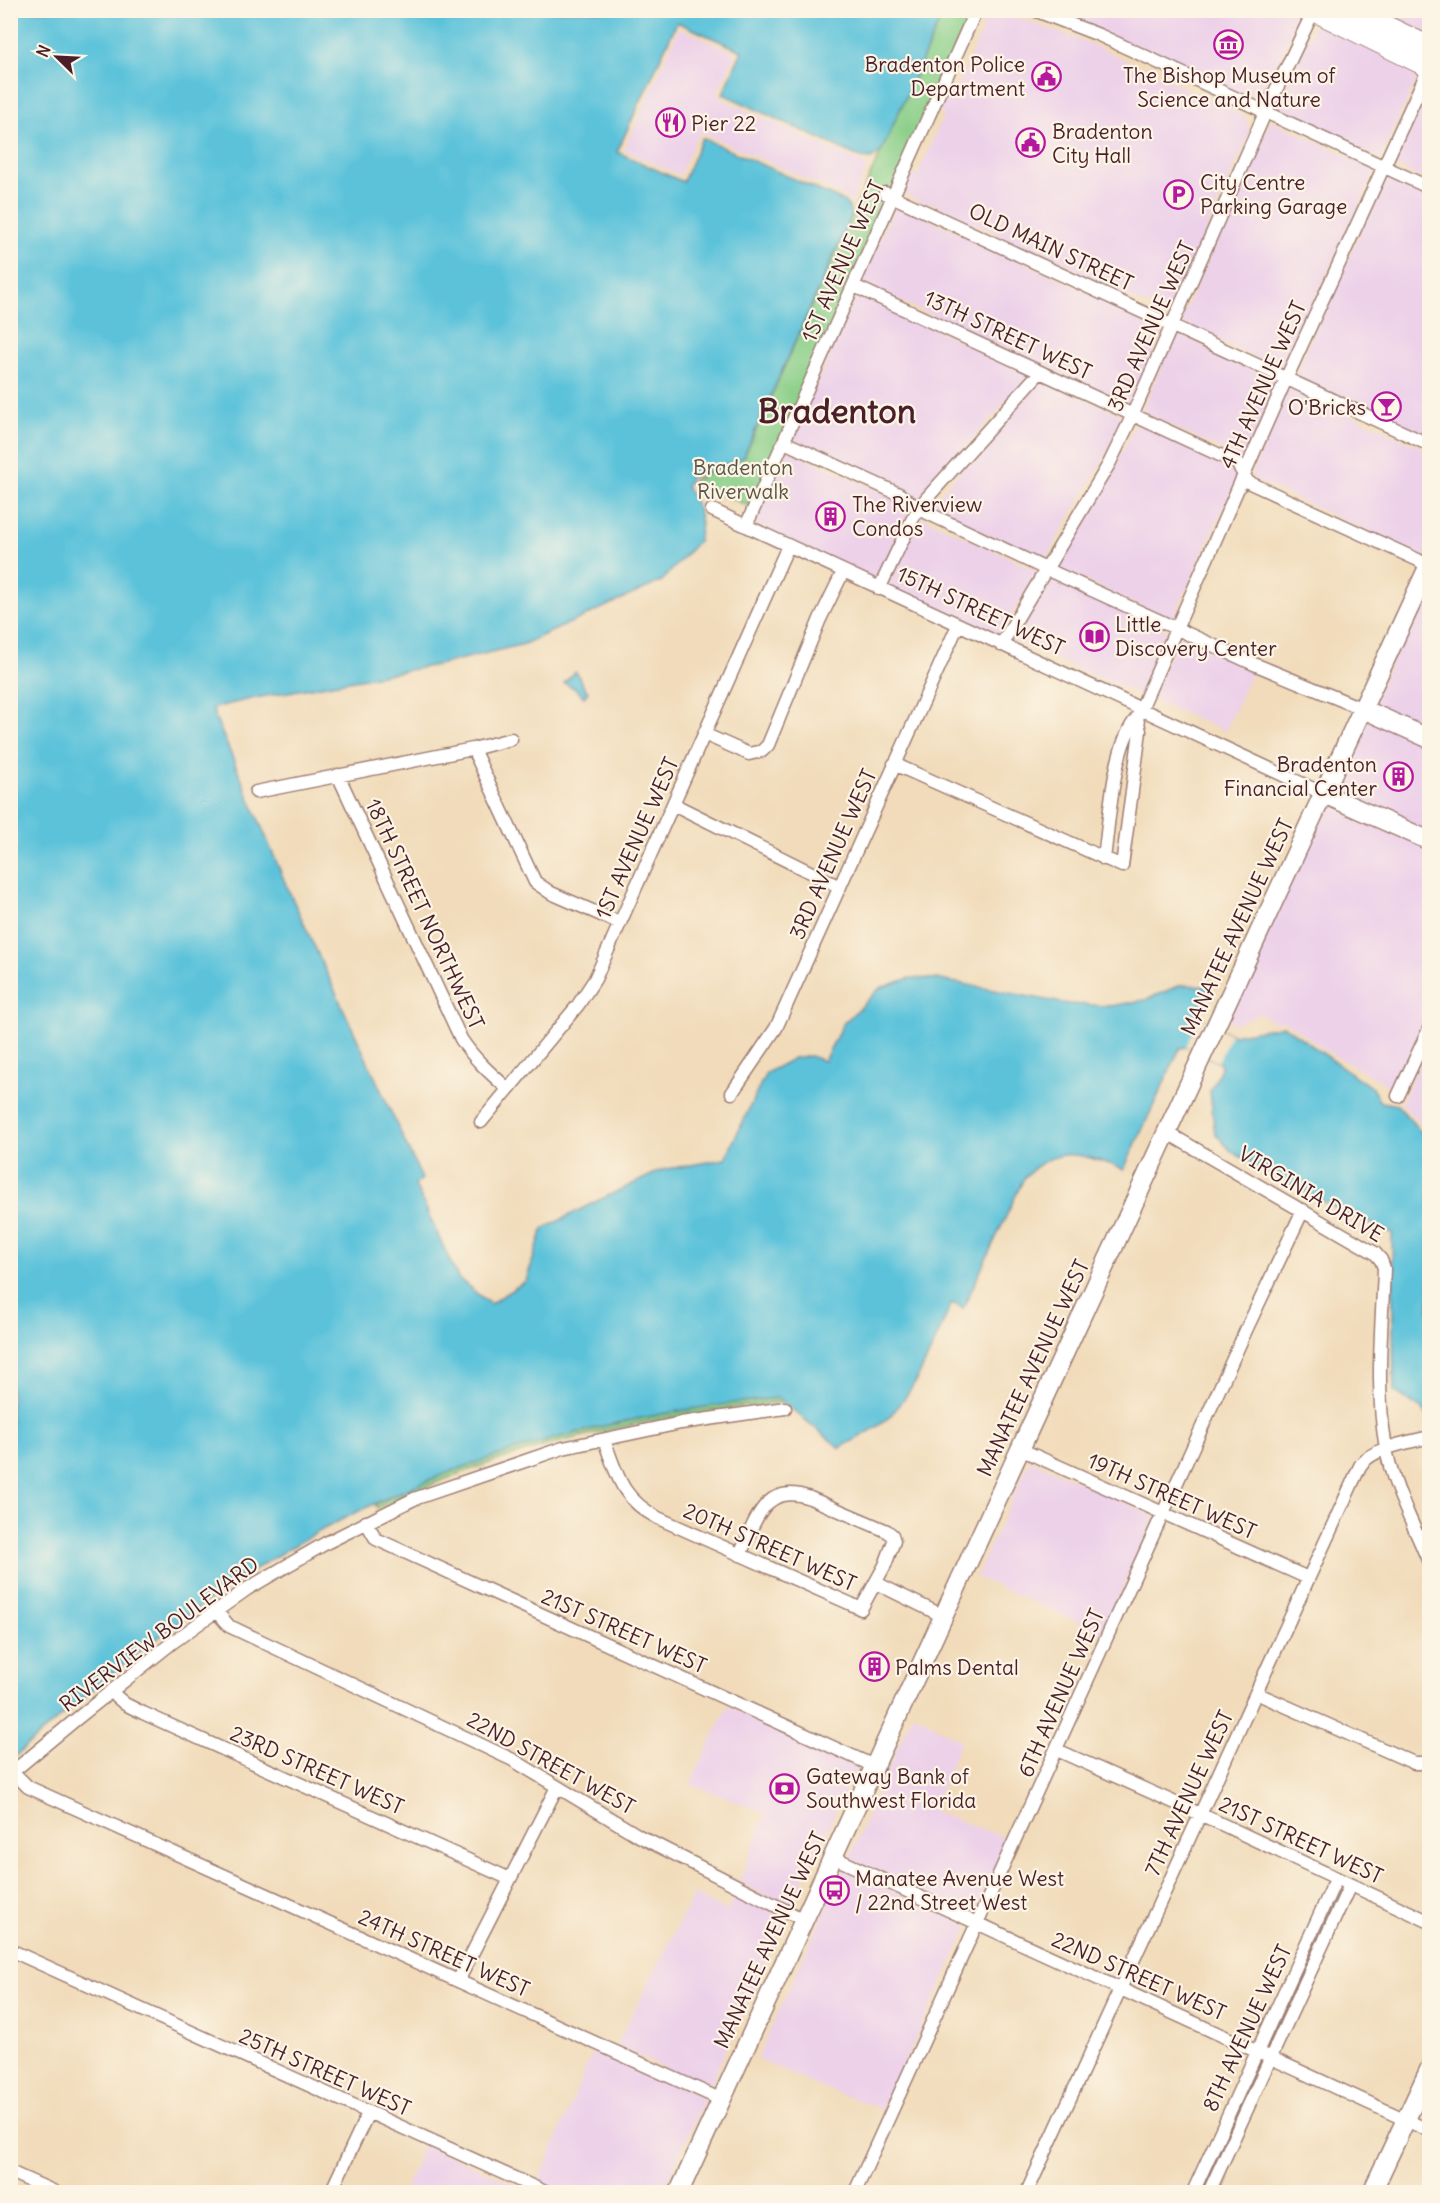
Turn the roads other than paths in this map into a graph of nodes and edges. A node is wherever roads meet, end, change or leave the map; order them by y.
1 (976, 10) edge
2 (1034, 10) edge
3 (1353, 10) edge
4 (1313, 11) edge
5 (1430, 47) edge
6 (1429, 68) edge
7 (1265, 113) junction
8 (1383, 166) junction
9 (1430, 188) edge
10 (889, 195) junction
11 (854, 286) junction
12 (1173, 324) junction
13 (1040, 372) junction
14 (1286, 379) junction
15 (1133, 414) junction
16 (784, 442) junction
17 (1430, 445) edge
18 (1244, 476) junction
19 (919, 509) junction
20 (712, 510) dead end
21 (746, 526) junction
22 (788, 546) junction
23 (1429, 566) edge
24 (1046, 569) junction
25 (843, 572) junction
26 (879, 589) junction
27 (958, 625) junction
28 (1175, 628) junction
29 (1001, 645) junction
30 (1363, 709) junction
31 (1138, 714) junction
32 (704, 734) junction
33 (511, 739) dead end
34 (1430, 739) edge
35 (473, 749) junction
36 (894, 765) junction
37 (338, 776) junction
38 (256, 792) dead end
39 (1324, 794) junction
40 (673, 804) junction
41 (1430, 841) edge
42 (1113, 862) junction
43 (840, 887) junction
44 (620, 923) junction
45 (1430, 1027) edge
46 (508, 1089) junction
47 (732, 1093) dead end
48 (1398, 1096) dead end
49 (481, 1122) dead end
50 (1166, 1132) junction
51 (1303, 1210) junction
52 (785, 1408) dead end
53 (1430, 1437) edge
54 (604, 1440) junction
55 (1020, 1449) junction
56 (1386, 1449) junction
57 (1163, 1514) junction
58 (366, 1522) junction
59 (740, 1555) junction
60 (1430, 1565) edge
61 (1308, 1578) junction
62 (876, 1583) junction
63 (216, 1611) junction
64 (943, 1616) junction
65 (111, 1692) junction
66 (1256, 1693) junction
67 (1057, 1750) junction
68 (1430, 1763) edge
69 (874, 1766) junction
70 (12, 1773) edge
71 (557, 1787) junction
72 (1200, 1814) junction
73 (833, 1857) junction
74 (510, 1879) junction
75 (1336, 1879) junction
76 (1350, 1885) junction
77 (804, 1920) junction
78 (1430, 1922) edge
79 (977, 1923) junction
80 (10, 1950) edge
81 (459, 1981) junction
82 (1121, 1989) junction
83 (1258, 2051) junction
84 (1271, 2059) junction
85 (1430, 2068) edge
86 (722, 2100) junction
87 (368, 2113) junction
88 (1406, 2120) junction
89 (1430, 2131) edge
90 (10, 2172) edge
91 (55, 2193) edge
92 (331, 2193) edge
93 (545, 2193) edge
94 (679, 2193) edge
95 (855, 2193) edge
96 (1027, 2193) edge
97 (1193, 2193) edge
98 (1209, 2193) edge
99 (1372, 2193) edge

1 - 10 street, 1ST AVENUE WEST
2 - 7 street
3 - 5 main road
4 - 6 main road
4 - 7 street, 3RD AVENUE WEST
6 - 8 street, 4TH AVENUE WEST
7 - 8 street
7 - 12 street, 3RD AVENUE WEST
8 - 9 street
8 - 14 street, 4TH AVENUE WEST
10 - 11 street, 1ST AVENUE WEST
10 - 12 street, OLD MAIN STREET
11 - 13 street, 13TH STREET WEST
11 - 16 street, 1ST AVENUE WEST
12 - 14 street, OLD MAIN STREET
12 - 15 street, 3RD AVENUE WEST
13 - 15 street, 13TH STREET WEST
13 - 19 street
14 - 17 street, OLD MAIN STREET
14 - 18 street, 4TH AVENUE WEST
15 - 18 street, 13TH STREET WEST
15 - 24 street, 3RD AVENUE WEST
16 - 19 street
16 - 21 street, 1ST AVENUE WEST
18 - 23 street, 13TH STREET WEST
18 - 28 street, 4TH AVENUE WEST
19 - 24 street
19 - 26 street
20 - 21 street, 15TH STREET WEST
21 - 22 street, 15TH STREET WEST
22 - 25 street, 15TH STREET WEST
22 - 32 street, 1ST AVENUE WEST
23 - 30 main road, MANATEE AVENUE WEST
24 - 28 street
24 - 29 street, 3RD AVENUE WEST
25 - 26 street, 15TH STREET WEST
25 - 32 street
26 - 27 street, 15TH STREET WEST
27 - 29 street, 15TH STREET WEST
27 - 36 street, 3RD AVENUE WEST
28 - 30 street
28 - 31 street, 4TH AVENUE WEST
29 - 31 street, 15TH STREET WEST
30 - 34 main road
30 - 39 main road, MANATEE AVENUE WEST
31 - 39 street, 15TH STREET WEST
31 - 42 street, 4TH AVENUE WEST
31 - 42 street, 4TH AVENUE WEST
32 - 40 street, 1ST AVENUE WEST
33 - 35 street
35 - 37 street
35 - 44 street
36 - 42 street
36 - 43 street, 3RD AVENUE WEST
37 - 38 street
37 - 46 street, 18TH STREET NORTHWEST
39 - 41 main road, 15TH STREET WEST
39 - 50 main road, MANATEE AVENUE WEST
40 - 43 street
40 - 44 street, 1ST AVENUE WEST
43 - 47 street, 3RD AVENUE WEST
44 - 46 street, 1ST AVENUE WEST
45 - 48 street
46 - 49 street, 1ST AVENUE WEST
50 - 51 street, VIRGINIA DRIVE
50 - 55 main road, MANATEE AVENUE WEST
51 - 56 street, VIRGINIA DRIVE
51 - 57 street, 6TH AVENUE WEST
52 - 54 street, RIVERVIEW BOULEVARD
53 - 56 street, 7TH AVENUE WEST
54 - 58 street, RIVERVIEW BOULEVARD
54 - 59 street, 20TH STREET WEST
55 - 57 street, 19TH STREET WEST
55 - 64 main road, MANATEE AVENUE WEST
56 - 60 street, VIRGINIA DRIVE
56 - 61 street, 7TH AVENUE WEST
57 - 61 street, 19TH STREET WEST
57 - 67 street, 6TH AVENUE WEST
58 - 63 street, RIVERVIEW BOULEVARD
58 - 69 street, 21ST STREET WEST
59 - 62 street, 20TH STREET WEST
59 - 62 street
61 - 66 street, 7TH AVENUE WEST
62 - 64 street, 20TH STREET WEST
63 - 65 street, RIVERVIEW BOULEVARD
63 - 71 street, 22ND STREET WEST
64 - 69 main road, MANATEE AVENUE WEST
65 - 70 street, RIVERVIEW BOULEVARD
65 - 74 street, 23RD STREET WEST
66 - 68 street
66 - 72 street, 7TH AVENUE WEST
67 - 72 street, 21ST STREET WEST
67 - 79 street, 6TH AVENUE WEST
69 - 73 main road, MANATEE AVENUE WEST
70 - 81 street, 24TH STREET WEST
71 - 74 street
71 - 77 street, 22ND STREET WEST
72 - 75 street, 21ST STREET WEST
72 - 82 street, 7TH AVENUE WEST
73 - 77 main road, MANATEE AVENUE WEST
73 - 79 street, 22ND STREET WEST
74 - 81 street
75 - 76 street, 21ST STREET WEST
75 - 83 street, 8TH AVENUE WEST
76 - 78 street, 21ST STREET WEST
76 - 84 street, 8TH AVENUE WEST
77 - 86 main road, MANATEE AVENUE WEST
79 - 82 street, 22ND STREET WEST
79 - 95 street, 6TH AVENUE WEST
80 - 87 street, 25TH STREET WEST
81 - 86 street, 24TH STREET WEST
82 - 83 street, 22ND STREET WEST
82 - 96 street, 7TH AVENUE WEST
83 - 84 street, 22ND STREET WEST
83 - 97 street, 8TH AVENUE WEST
84 - 88 street, 22ND STREET WEST
84 - 98 street, 8TH AVENUE WEST
85 - 88 main road
86 - 94 main road, MANATEE AVENUE WEST
87 - 92 street
87 - 93 street, 25TH STREET WEST
88 - 89 street, 22ND STREET WEST
88 - 99 main road
90 - 91 street

